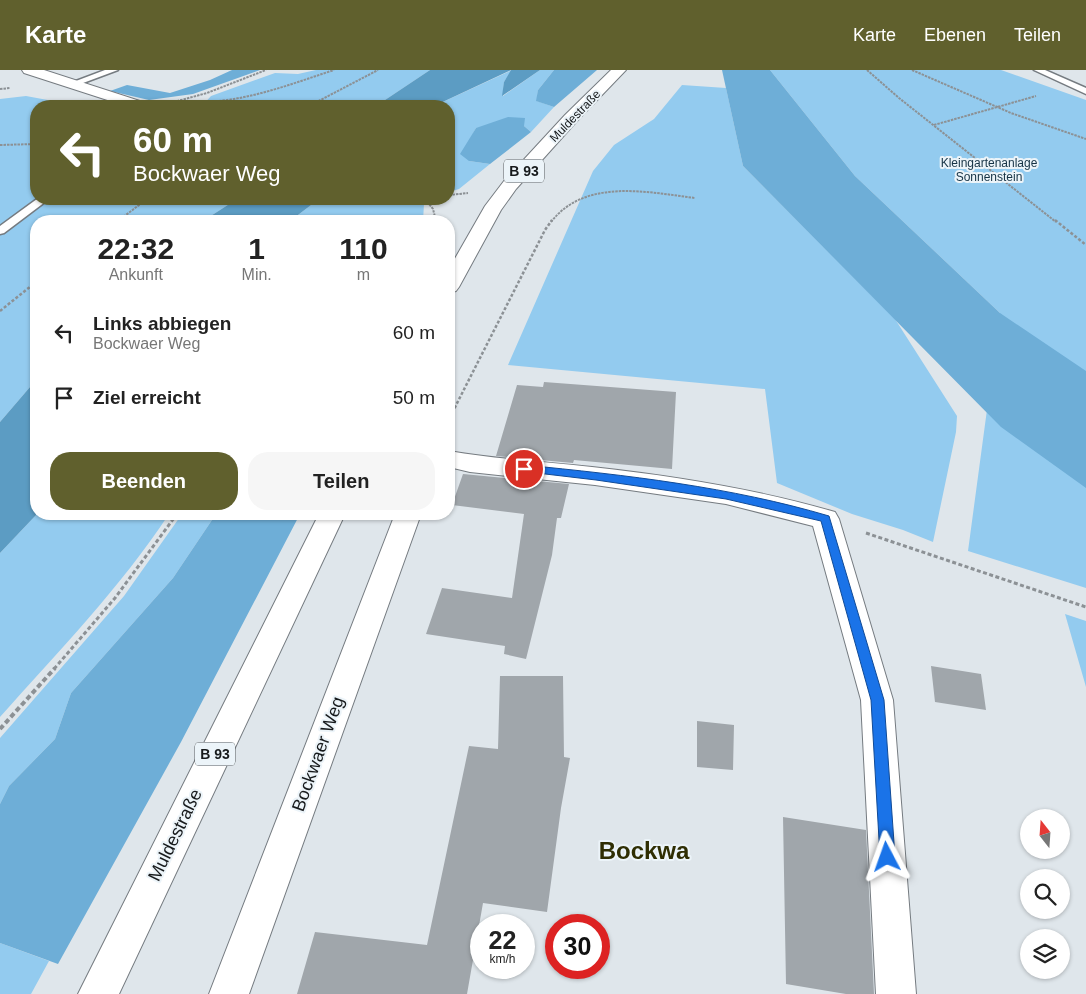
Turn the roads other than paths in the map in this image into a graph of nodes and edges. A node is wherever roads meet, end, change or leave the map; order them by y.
1 (29, 70) edge
2 (114, 70) edge
3 (620, 70) edge
4 (1038, 70) edge
5 (72, 84) junction
6 (1086, 91) edge
7 (122, 100) edge
8 (36, 205) edge
9 (0, 231) edge
10 (455, 276) edge
11 (455, 460) edge
12 (329, 520) edge
13 (406, 520) edge
14 (98, 994) edge
15 (229, 994) edge
16 (896, 994) edge

1 - 5 street
2 - 5 lane
3 - 10 street, Muldestraße / B 93
4 - 6 lane
5 - 7 street
8 - 9 lane
11 - 16 street
12 - 14 street, Muldestraße / B 93
13 - 15 street, Bockwaer Weg

